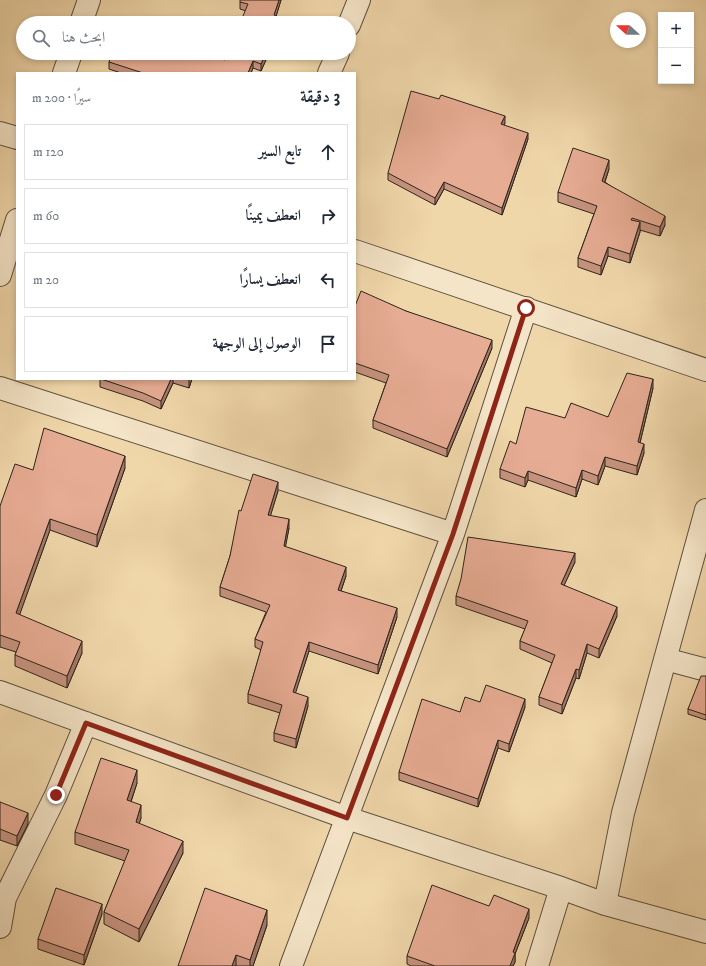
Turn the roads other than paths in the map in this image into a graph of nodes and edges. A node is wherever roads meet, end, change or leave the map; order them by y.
1 (89, 0) edge
2 (360, 0) edge
3 (83, 16) edge
4 (353, 16) edge
5 (69, 60) edge
6 (335, 60) edge
7 (64, 72) edge
8 (329, 72) edge
9 (0, 133) edge
10 (16, 138) edge
11 (16, 223) edge
12 (356, 251) edge
13 (0, 275) edge
14 (526, 308) junction
15 (706, 370) edge
16 (0, 388) edge
17 (706, 510) edge
18 (453, 534) junction
19 (665, 659) junction
20 (706, 670) edge
21 (0, 692) edge
22 (86, 723) junction
23 (347, 818) junction
24 (561, 888) junction
25 (605, 904) junction
26 (0, 927) edge
27 (706, 932) edge
28 (291, 966) edge
29 (537, 966) edge

1 - 3 street
2 - 4 street
5 - 7 street
6 - 8 street
9 - 10 street
11 - 13 street
12 - 14 street
14 - 15 street
14 - 18 street
16 - 18 street
17 - 19 street
18 - 23 street
19 - 20 street
19 - 25 street
21 - 22 street
22 - 23 street
22 - 26 street
23 - 24 street
23 - 28 street
24 - 25 street
24 - 29 street
25 - 27 street

